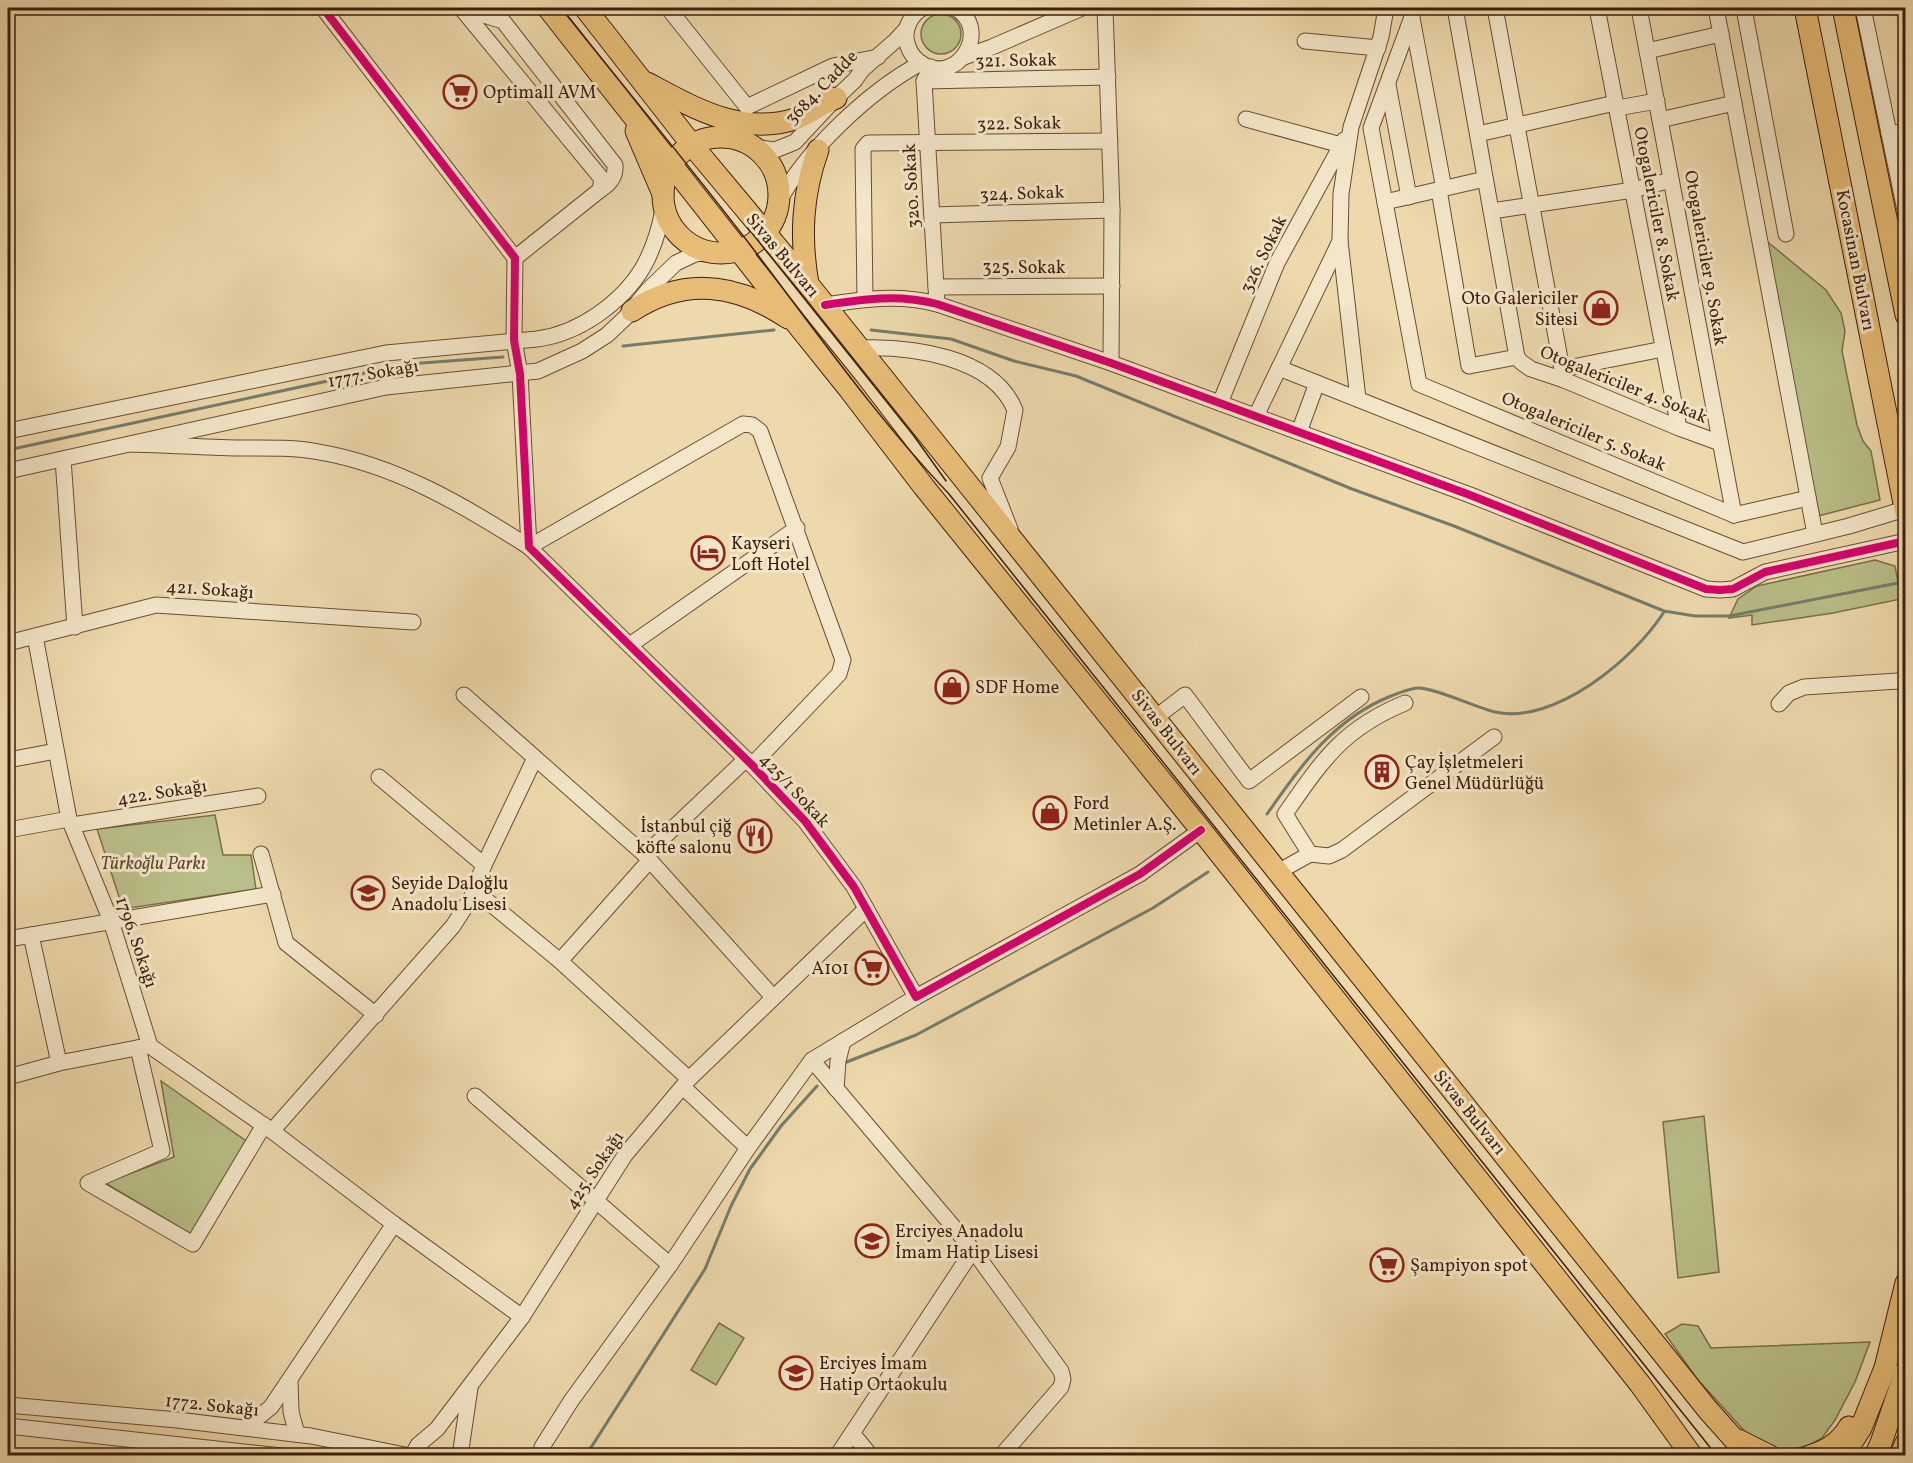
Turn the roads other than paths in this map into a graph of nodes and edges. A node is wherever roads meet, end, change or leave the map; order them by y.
1 (323, 8) edge
2 (461, 8) edge
3 (548, 8) edge
4 (585, 8) edge
5 (668, 8) edge
6 (923, 8) edge
7 (956, 8) edge
8 (974, 8) edge
9 (1082, 8) edge
10 (1105, 8) edge
11 (1386, 8) edge
12 (1455, 8) edge
13 (1495, 8) edge
14 (1597, 8) edge
15 (1639, 8) edge
16 (1716, 8) edge
17 (1748, 8) edge
18 (1805, 8) edge
19 (1843, 8) edge
20 (1863, 8) edge
21 (1411, 12) edge
22 (910, 18) edge
23 (1721, 34) junction
24 (1305, 41) dead end
25 (1378, 48) junction
26 (1647, 51) junction
27 (878, 57) junction
28 (964, 57) junction
29 (925, 70) junction
30 (1108, 77) junction
31 (641, 79) junction
32 (1388, 84) junction
33 (836, 98) junction
34 (1657, 101) junction
35 (1734, 103) junction
36 (1616, 105) junction
37 (626, 106) junction
38 (1246, 120) dead end
39 (1660, 120) junction
40 (1517, 125) junction
41 (1351, 127) junction
42 (1905, 131) edge
43 (1478, 134) junction
44 (1889, 135) junction
45 (1110, 141) junction
46 (928, 143) junction
47 (692, 145) junction
48 (1341, 145) junction
49 (753, 147) junction
50 (818, 150) junction
51 (672, 165) junction
52 (1485, 179) junction
53 (1671, 180) junction
54 (1442, 189) junction
55 (600, 190) junction
56 (1633, 190) junction
57 (1409, 197) junction
58 (664, 199) junction
59 (1385, 202) junction
60 (777, 205) junction
61 (1532, 205) junction
62 (1112, 210) junction
63 (1492, 211) junction
64 (932, 215) junction
65 (1905, 215) edge
66 (765, 232) junction
67 (1786, 234) dead end
68 (1340, 241) junction
69 (740, 250) junction
70 (710, 252) junction
71 (515, 258) junction
72 (808, 284) junction
73 (1112, 286) junction
74 (936, 287) junction
75 (865, 299) junction
76 (937, 304) junction
77 (825, 305) junction
78 (632, 310) junction
79 (1905, 315) edge
80 (796, 323) junction
81 (514, 340) junction
82 (859, 348) junction
83 (1664, 349) junction
84 (1517, 357) junction
85 (1111, 363) junction
86 (1279, 368) junction
87 (520, 374) junction
88 (1563, 374) junction
89 (1317, 383) junction
90 (1358, 399) junction
91 (1220, 403) junction
92 (1256, 416) junction
93 (1679, 428) junction
94 (8, 431) edge
95 (1299, 432) junction
96 (1720, 442) junction
97 (132, 444) junction
98 (63, 459) junction
99 (8, 471) edge
100 (1808, 498) junction
101 (1905, 510) edge
102 (1734, 515) junction
103 (796, 528) junction
104 (1815, 534) junction
105 (1905, 541) edge
106 (1016, 543) junction
107 (529, 547) junction
108 (1751, 550) junction
109 (1757, 577) junction
110 (414, 622) dead end
111 (75, 627) junction
112 (35, 636) junction
113 (8, 643) edge
114 (630, 645) junction
115 (1905, 683) edge
116 (464, 695) dead end
117 (1361, 698) dead end
118 (1405, 703) dead end
119 (1779, 705) dead end
120 (1155, 718) junction
121 (1494, 737) dead end
122 (56, 751) junction
123 (535, 758) junction
124 (8, 760) edge
125 (749, 762) junction
126 (379, 777) dead end
127 (258, 796) dead end
128 (71, 822) junction
129 (8, 830) edge
130 (1201, 830) junction
131 (261, 854) dead end
132 (1310, 854) junction
133 (648, 857) junction
134 (484, 865) junction
135 (1278, 872) junction
136 (474, 890) junction
137 (273, 894) junction
138 (866, 909) junction
139 (111, 921) junction
140 (31, 935) junction
141 (8, 939) edge
142 (560, 960) junction
143 (773, 997) junction
144 (916, 997) junction
145 (376, 1015) junction
146 (843, 1041) junction
147 (144, 1047) junction
148 (812, 1060) junction
149 (59, 1063) junction
150 (8, 1077) edge
151 (686, 1083) junction
152 (836, 1089) junction
153 (475, 1096) dead end
154 (268, 1128) junction
155 (748, 1148) junction
156 (596, 1201) junction
157 (394, 1224) junction
158 (973, 1250) junction
159 (670, 1265) junction
160 (1905, 1283) edge
161 (522, 1317) junction
162 (1895, 1369) edge
163 (290, 1381) junction
164 (471, 1382) junction
165 (8, 1405) edge
166 (8, 1426) edge
167 (245, 1428) junction
168 (852, 1433) junction
169 (297, 1434) junction
170 (1729, 1434) junction
171 (1905, 1443) edge
172 (542, 1447) dead end
173 (178, 1450) edge
174 (280, 1455) edge
175 (411, 1455) edge
176 (460, 1455) edge
177 (837, 1455) edge
178 (871, 1455) edge
179 (1001, 1455) edge
180 (1692, 1455) edge
181 (1749, 1455) edge
182 (1770, 1455) edge
183 (1809, 1455) edge
184 (1843, 1455) edge
185 (1875, 1455) edge
186 (1900, 1455) edge

1 - 71 street
2 - 55 street
2 - 55 street
3 - 37 highway, Sivas Bulvarı
4 - 31 highway, Sivas Bulvarı
5 - 27 street
6 - 22 street, 3684. Cadde
7 - 8 street
7 - 28 street
9 - 28 street
10 - 30 street
11 - 25 street
12 - 43 street
13 - 40 street
14 - 36 street, Otogalericiler 8. Sokak
15 - 26 street, Otogalericiler 9. Sokak
16 - 23 street
17 - 67 street
18 - 101 highway, Kocasinan Bulvarı
19 - 79 highway, Kocasinan Bulvarı
20 - 44 street
21 - 32 street
21 - 54 street
22 - 27 street, 3684. Cadde
22 - 29 street
23 - 26 street
23 - 35 street
24 - 25 street
25 - 41 street
26 - 34 street, Otogalericiler 9. Sokak
27 - 33 street, 3684. Cadde
28 - 29 street
29 - 30 street, 321. Sokak
29 - 46 street, 320. Sokak
29 - 50 street
30 - 45 street
31 - 33 highway
31 - 47 highway, Sivas Bulvarı
32 - 57 street
32 - 59 street
33 - 49 street, 3684. Cadde
34 - 36 street
34 - 39 street, Otogalericiler 9. Sokak
35 - 39 street
35 - 100 street
36 - 40 street
36 - 56 street, Otogalericiler 8. Sokak
37 - 51 highway, Sivas Bulvarı
37 - 58 highway
38 - 48 street
39 - 53 street, Otogalericiler 9. Sokak
40 - 43 street
40 - 61 street
41 - 48 street, 326. Sokak
41 - 68 street
42 - 44 street
43 - 52 street
44 - 65 street
45 - 46 street, 322. Sokak
45 - 62 street
46 - 64 street, 320. Sokak
46 - 75 street, 322. Sokak
47 - 49 highway
47 - 51 highway
47 - 66 highway, Sivas Bulvarı
48 - 91 street, 326. Sokak
49 - 60 highway
50 - 60 street
50 - 72 highway
51 - 58 highway
51 - 69 highway, Sivas Bulvarı
52 - 54 street
52 - 63 street
53 - 56 street
53 - 96 street, Otogalericiler 9. Sokak
54 - 57 street
54 - 84 street
55 - 71 street
56 - 61 street
56 - 83 street, Otogalericiler 8. Sokak
57 - 59 street
58 - 70 highway
58 - 81 street, 1777. Sokağı
59 - 102 street, Otogalericiler 5. Sokak
60 - 66 highway
61 - 63 street
61 - 88 street
62 - 64 street, 324. Sokak
62 - 73 street
63 - 84 street
64 - 74 street, 320. Sokak
66 - 69 highway
66 - 72 highway, Sivas Bulvarı
68 - 86 street
68 - 90 street
69 - 70 highway
69 - 80 highway, Sivas Bulvarı
70 - 78 street, 1777. Sokağı
71 - 81 street
72 - 77 highway, Sivas Bulvarı
73 - 74 street, 325. Sokak
73 - 85 street
74 - 76 street, 320. Sokak
75 - 76 street
75 - 77 street
76 - 85 street
77 - 82 highway, Sivas Bulvarı
78 - 80 highway
78 - 87 street, 1777. Sokağı
80 - 130 highway, Sivas Bulvarı
81 - 87 street
81 - 94 street, 1777. Sokağı
82 - 106 highway, Sivas Bulvarı
82 - 106 street
83 - 88 street
83 - 93 street, Otogalericiler 8. Sokak
84 - 88 street, Otogalericiler 4. Sokak
85 - 91 street
86 - 89 street
86 - 92 street
87 - 97 street, 1777. Sokağı
87 - 107 street
88 - 93 street, Otogalericiler 4. Sokak
89 - 90 street
89 - 95 street
90 - 108 street
91 - 92 street
92 - 95 street
93 - 96 street, Otogalericiler 4. Sokak
95 - 109 street
96 - 102 street, Otogalericiler 9. Sokak
97 - 98 street, 1777. Sokağı
97 - 107 street, 425/1 Sokak
98 - 99 street, 1777. Sokağı
98 - 111 street
100 - 102 street
100 - 104 street
101 - 104 street
103 - 107 street
103 - 114 street
103 - 125 street
104 - 108 street
105 - 109 street
106 - 120 highway, Sivas Bulvarı
107 - 114 street, 425/1 Sokak
108 - 109 street
110 - 111 street, 421. Sokağı
111 - 112 street, 421. Sokağı
112 - 113 street, 421. Sokağı
112 - 122 street, 1796. Sokağı
114 - 125 street, 425/1 Sokak
115 - 119 street
116 - 123 street
117 - 120 street
118 - 132 street
120 - 135 highway, Sivas Bulvarı
121 - 132 street
122 - 124 street
122 - 128 street, 1796. Sokağı
123 - 133 street
123 - 134 street
125 - 133 street
125 - 138 street, 425/1 Sokak
126 - 134 street
127 - 128 street, 422. Sokağı
128 - 129 street, 422. Sokağı
128 - 139 street, 1796. Sokağı
130 - 144 street
130 - 180 highway, Sivas Bulvarı
131 - 137 street
132 - 135 street
133 - 142 street
133 - 143 street
134 - 136 street
135 - 170 highway, Sivas Bulvarı
136 - 142 street
136 - 145 street
137 - 139 street
137 - 145 street
138 - 143 street, 425. Sokağı
138 - 144 street, 425/1 Sokak
139 - 140 street
139 - 147 street, 1796. Sokağı
140 - 141 street
140 - 149 street
142 - 151 street
143 - 151 street, 425. Sokağı
144 - 146 street
145 - 154 street
146 - 148 street
146 - 152 street
147 - 149 street
147 - 154 street
147 - 154 street, 1796. Sokağı
148 - 152 street
148 - 155 street
149 - 150 street
151 - 155 street
151 - 156 street, 425. Sokağı
152 - 158 street
153 - 156 street
154 - 157 street
155 - 159 street
156 - 159 street
156 - 161 street, 425. Sokağı
157 - 161 street
157 - 163 street
158 - 168 street
158 - 179 street
159 - 172 street
160 - 162 highway
161 - 164 street, 425. Sokağı
162 - 183 highway
162 - 184 highway
162 - 185 highway
163 - 167 street
163 - 169 street
164 - 175 street, 425. Sokağı
164 - 176 street, 425. Sokağı
165 - 167 street, 1772. Sokağı
166 - 173 street
167 - 169 street, 1772. Sokağı
168 - 177 street
168 - 178 street
169 - 175 street, 1772. Sokağı
170 - 181 highway, Sivas Bulvarı
170 - 182 highway
171 - 186 highway
173 - 174 street

